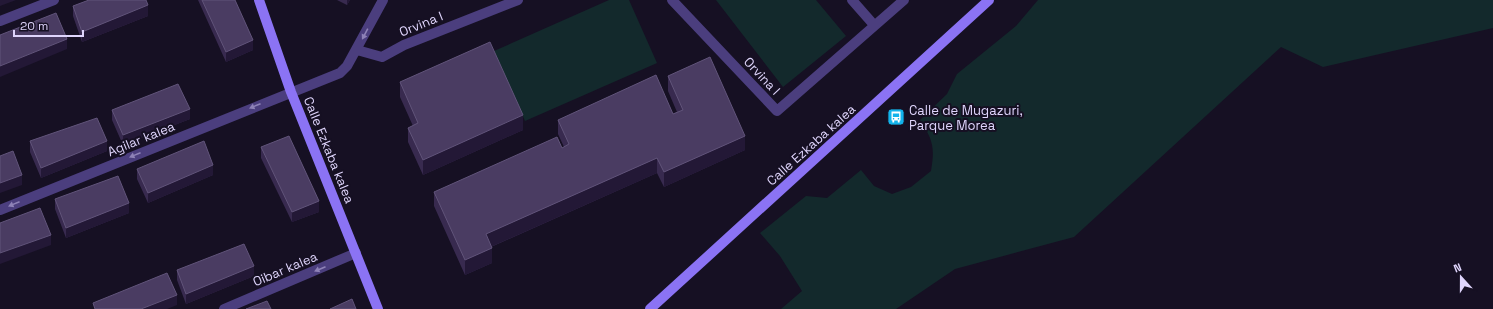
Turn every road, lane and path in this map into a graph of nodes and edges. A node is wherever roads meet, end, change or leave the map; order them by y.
1 (54, 0) edge
2 (259, 0) edge
3 (383, 0) edge
4 (518, 0) edge
5 (672, 0) edge
6 (852, 0) edge
7 (904, 0) edge
8 (990, 0) edge
9 (0, 21) edge
10 (874, 25) junction
11 (357, 50) junction
12 (291, 92) junction
13 (0, 210) edge
14 (356, 253) junction
15 (224, 309) edge
16 (378, 309) edge
17 (650, 309) edge

1 - 9 street
2 - 12 street, Calle Ezkaba kalea
3 -> 11 street, Agilar kalea
4 - 11 street, Orvina I
5 - 10 street, Orvina I
6 - 10 street
7 - 10 street, Orvina I
8 - 17 street, Calle Ezkaba kalea
11 - 12 street, Agilar kalea
12 -> 13 street, Agilar kalea
12 - 14 street, Calle Ezkaba kalea
14 -> 15 street, Oibar kalea
14 - 16 street, Calle Ezkaba kalea

